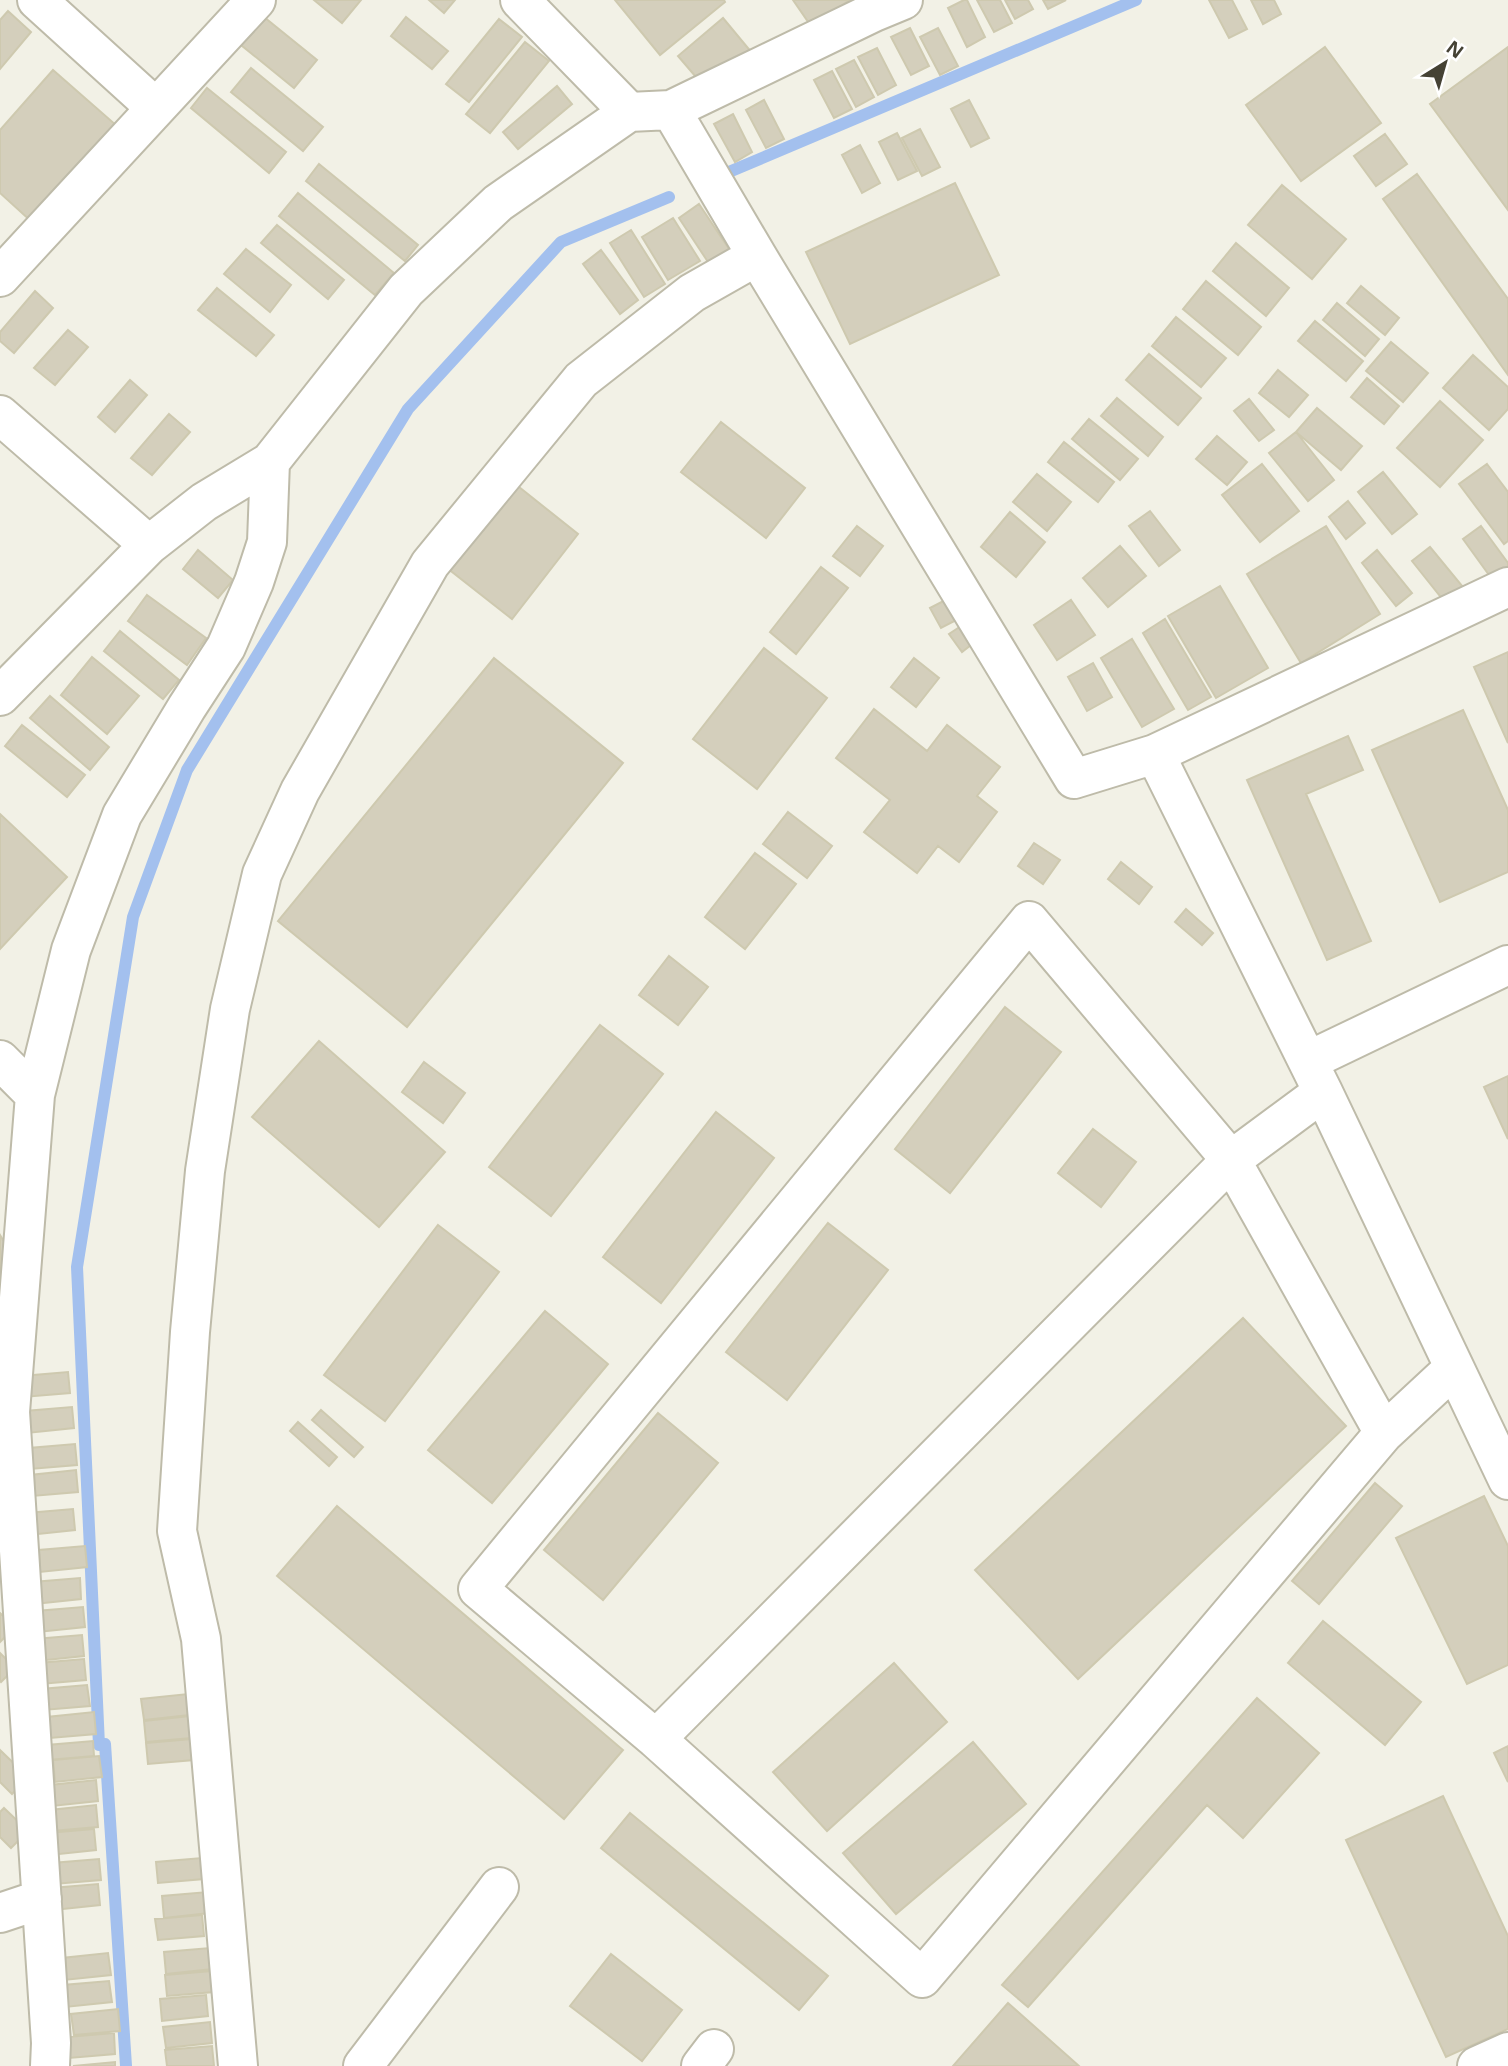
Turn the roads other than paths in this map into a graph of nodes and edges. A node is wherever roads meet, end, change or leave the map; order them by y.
1 (37, 0) edge
2 (256, 0) edge
3 (520, 0) edge
4 (903, 0) edge
5 (156, 108) junction
6 (671, 110) junction
7 (629, 112) junction
8 (757, 256) junction
9 (0, 277) edge
10 (0, 415) edge
11 (270, 462) junction
12 (149, 545) junction
13 (1508, 587) edge
14 (0, 696) edge
15 (1155, 754) junction
16 (1508, 965) edge
17 (0, 1060) edge
18 (1316, 1077) junction
19 (35, 1095) junction
20 (30, 1159) junction
21 (1231, 1160) junction
22 (0, 1185) edge
23 (1454, 1368) junction
24 (1384, 1433) junction
25 (1508, 1480) edge
26 (9, 1541) edge
27 (656, 1739) junction
28 (499, 1886) dead end
29 (42, 1899) junction
30 (0, 1913) edge
31 (1508, 2052) edge
32 (50, 2066) edge
33 (238, 2066) edge
34 (363, 2066) edge
35 (1477, 2066) edge

1 - 5 street
2 - 5 street
3 - 7 street
4 - 6 street
5 - 9 street
6 - 7 street
6 - 8 street
7 - 11 street
8 - 15 street
8 - 33 street
10 - 12 street
11 - 12 street
11 - 19 street
12 - 14 street
13 - 15 street
15 - 18 street
16 - 18 street
17 - 19 street
18 - 21 street
18 - 23 street
19 - 20 street
20 - 22 street
20 - 26 street
21 - 24 street
21 - 27 street
21 - 27 street
23 - 24 street
23 - 25 street
24 - 27 street
26 - 29 street
28 - 34 street
29 - 30 street
29 - 32 street
31 - 35 street

